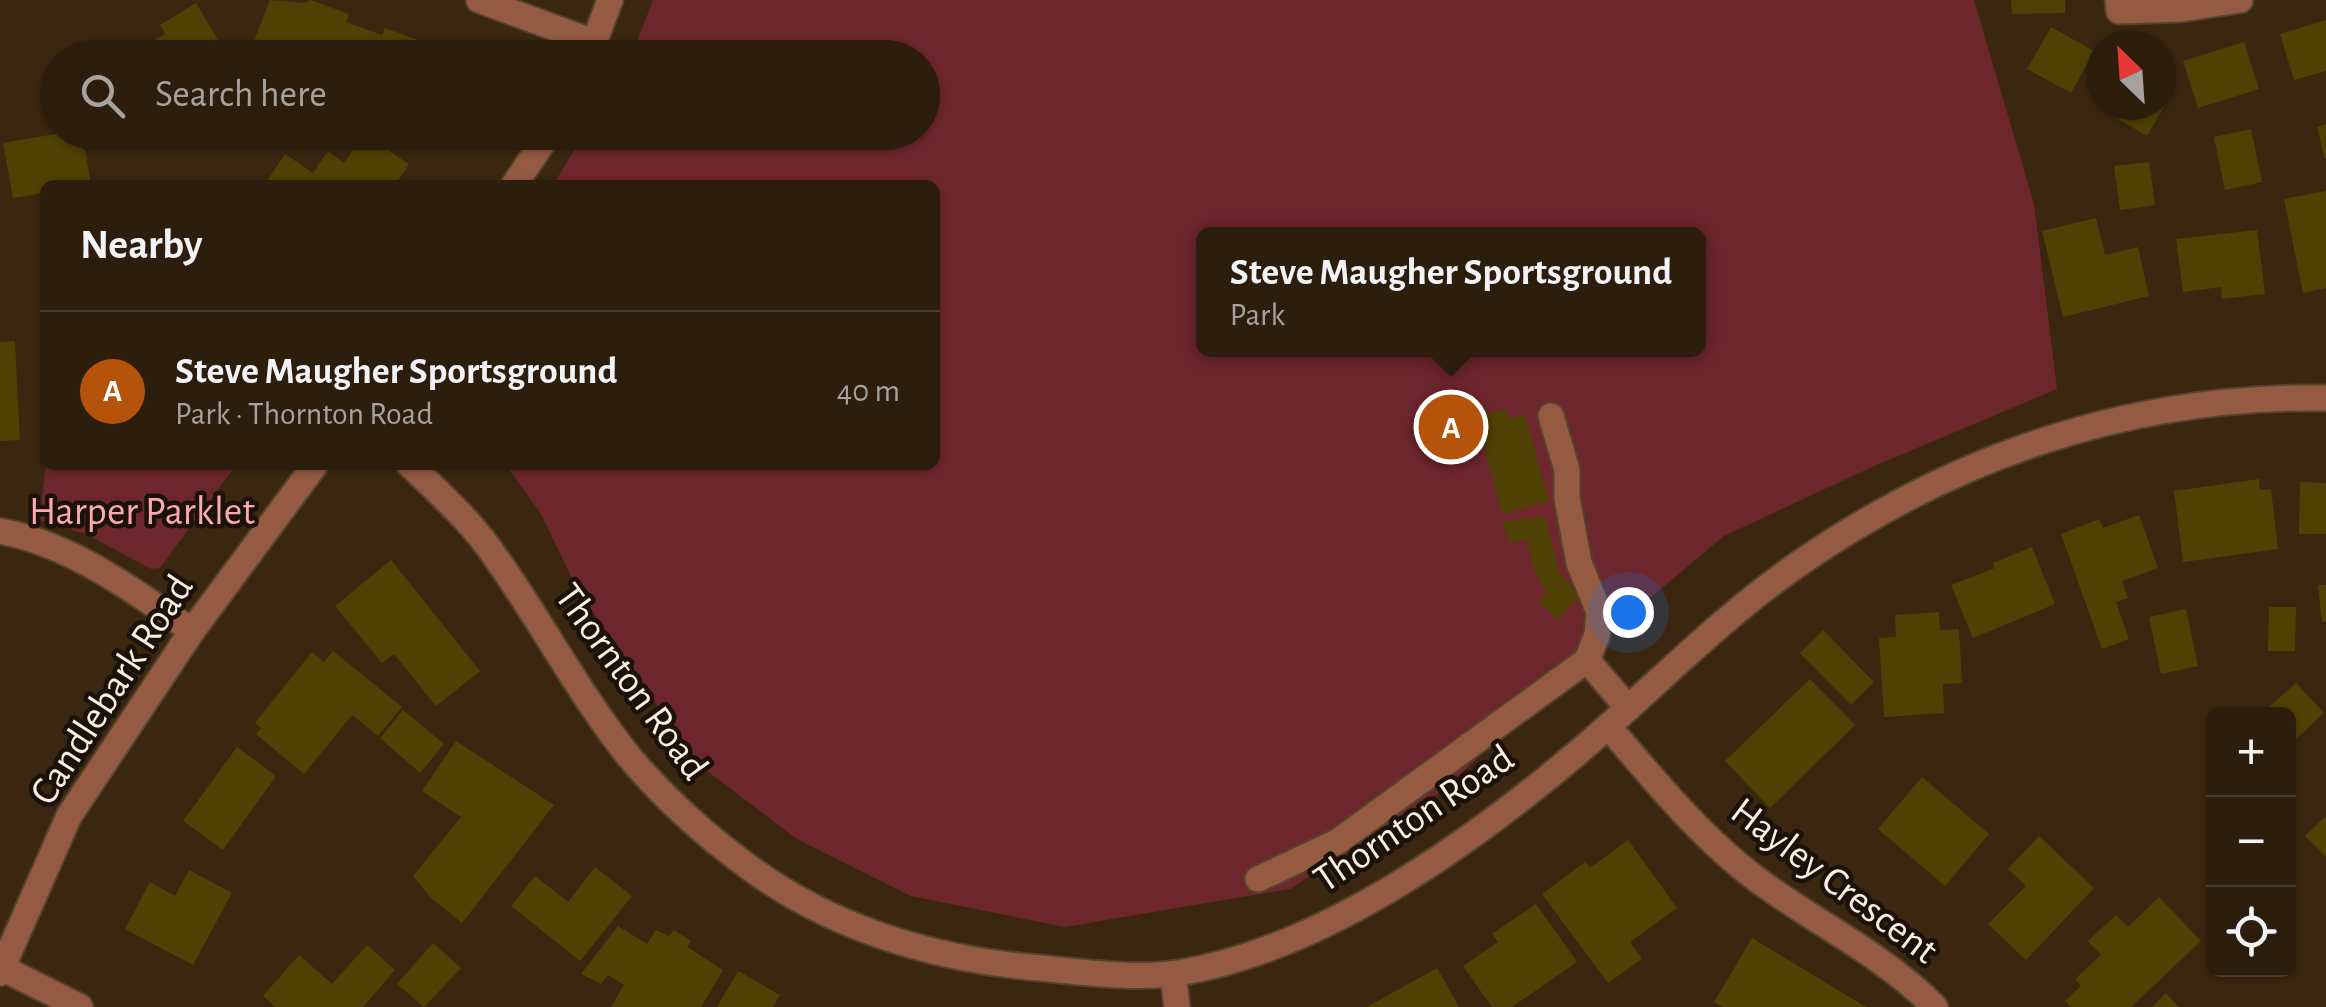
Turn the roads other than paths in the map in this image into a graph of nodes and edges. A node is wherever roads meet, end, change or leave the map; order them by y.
1 (478, 0) edge
2 (610, 0) edge
3 (2118, 0) edge
4 (2240, 0) edge
5 (569, 40) edge
6 (596, 40) edge
7 (538, 150) edge
8 (517, 180) edge
9 (2326, 398) edge
10 (1551, 416) dead end
11 (312, 470) edge
12 (415, 470) edge
13 (0, 532) edge
14 (192, 630) junction
15 (1587, 660) junction
16 (1628, 708) junction
17 (1608, 726) junction
18 (1258, 879) dead end
19 (1, 970) edge
20 (1173, 974) junction
21 (80, 1007) edge
22 (1177, 1007) edge
23 (1935, 1007) edge

1 - 5 street
2 - 6 street
3 - 4 street
7 - 8 street
9 - 16 street, Thornton Road
10 - 15 street
11 - 14 street, Candlebark Road
12 - 20 street, Thornton Road
13 - 14 street
14 - 19 street, Candlebark Road
15 - 16 street
15 - 18 street
16 - 17 street, Thornton Road
17 - 20 street, Thornton Road
17 - 23 street, Hayley Crescent
19 - 21 street
20 - 22 street

